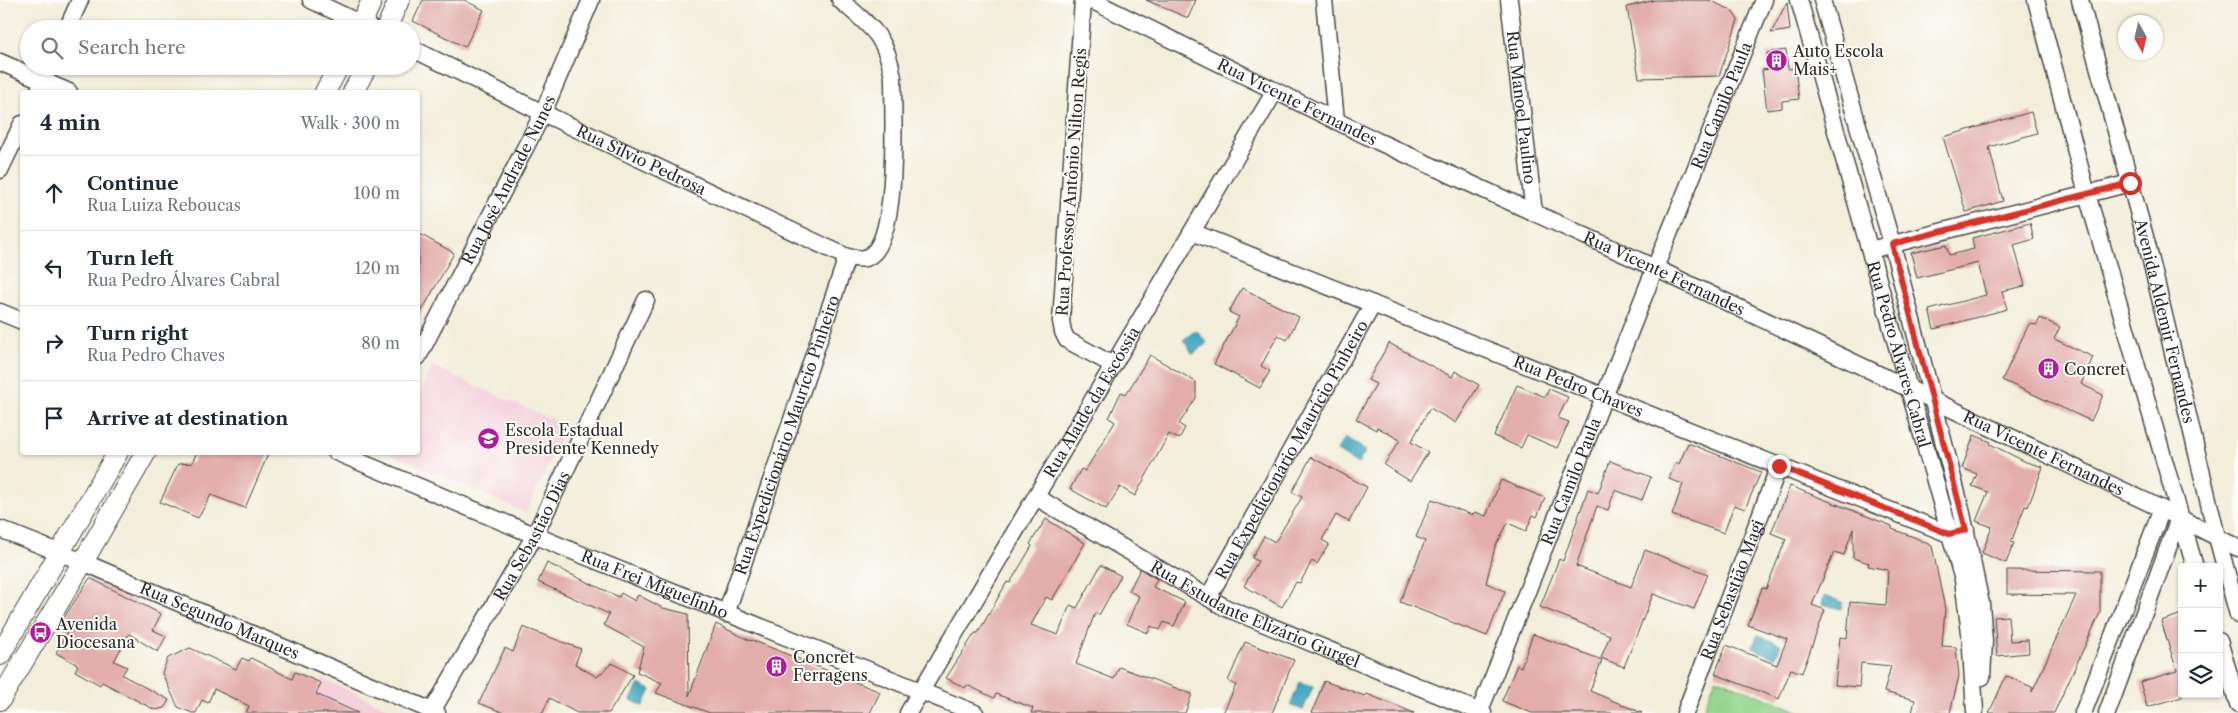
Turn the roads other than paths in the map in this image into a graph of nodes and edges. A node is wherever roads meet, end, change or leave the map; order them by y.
1 (80, 0) edge
2 (311, 0) edge
3 (372, 0) edge
4 (399, 0) edge
5 (592, 0) edge
6 (840, 0) edge
7 (1083, 0) edge
8 (1091, 0) edge
9 (1324, 0) edge
10 (1510, 0) edge
11 (1764, 0) edge
12 (1799, 0) edge
13 (1822, 0) edge
14 (2036, 0) edge
15 (2080, 0) edge
16 (71, 20) edge
17 (350, 20) edge
18 (366, 20) edge
19 (390, 20) edge
20 (420, 52) edge
21 (0, 62) edge
22 (20, 70) edge
23 (32, 75) edge
24 (334, 75) edge
25 (362, 75) edge
26 (44, 80) edge
27 (64, 90) edge
28 (326, 90) edge
29 (354, 90) edge
30 (1275, 91) junction
31 (543, 113) junction
32 (1336, 121) junction
33 (20, 128) edge
34 (0, 170) edge
35 (2130, 183) junction
36 (2086, 194) junction
37 (1534, 213) junction
38 (1192, 232) junction
39 (1892, 244) junction
40 (1870, 250) junction
41 (847, 257) junction
42 (1655, 268) junction
43 (646, 300) dead end
44 (1374, 304) junction
45 (0, 312) edge
46 (20, 320) edge
47 (420, 353) edge
48 (1113, 365) junction
49 (1908, 390) junction
50 (1604, 396) junction
51 (1933, 401) junction
52 (116, 455) edge
53 (144, 455) edge
54 (351, 455) edge
55 (366, 458) edge
56 (1779, 466) junction
57 (1036, 497) junction
58 (2162, 509) junction
59 (2179, 518) junction
60 (0, 529) edge
61 (1966, 530) junction
62 (1949, 534) junction
63 (535, 535) junction
64 (2217, 537) junction
65 (2238, 548) edge
66 (60, 553) junction
67 (83, 562) junction
68 (2194, 563) edge
69 (1209, 596) junction
70 (726, 614) junction
71 (2238, 615) edge
72 (2223, 653) edge
73 (0, 655) edge
74 (921, 691) junction
75 (0, 700) edge
76 (2238, 704) edge
77 (433, 712) edge
78 (1974, 712) edge
79 (908, 713) edge
80 (975, 713) edge
81 (1480, 713) edge
82 (1685, 713) edge
83 (2083, 713) edge
84 (2108, 713) edge

1 - 16 street
2 - 17 street
3 - 18 street
4 - 19 street
5 - 31 street, Rua José Andrade Nunes
6 - 41 street, Rua Silvio Pedrosa
7 - 48 street, Rua Professor Antônio Nilton Regis
8 - 30 street, Rua Vicente Fernandes
9 - 32 street
10 - 37 street, Rua Manoel Paulino
11 - 42 street, Rua Camilo Paula
12 - 40 street, Rua Pedro Álvares Cabral
13 - 39 street, Rua Pedro Álvares Cabral
14 - 36 street
15 - 35 street, Avenida Aldemir Fernandes
20 - 31 street, Rua Silvio Pedrosa
21 - 22 street
23 - 26 street
24 - 28 street
25 - 29 street
26 - 27 street
30 - 32 street, Rua Vicente Fernandes
30 - 38 street, Rua Alaide da Escóssia
31 - 41 street, Rua Silvio Pedrosa
31 - 47 street, Rua José Andrade Nunes
32 - 37 street, Rua Vicente Fernandes
33 - 34 street
35 - 36 street
35 - 64 street, Avenida Aldemir Fernandes
36 - 39 street
36 - 59 street
37 - 42 street, Rua Vicente Fernandes
38 - 44 street, Rua Pedro Chaves
38 - 48 street, Rua Alaide da Escóssia
39 - 40 street
39 - 51 street, Rua Pedro Álvares Cabral
40 - 49 street, Rua Pedro Álvares Cabral
41 - 70 street, Rua Expedicionário Maurício Pinheiro
42 - 49 street, Rua Vicente Fernandes
42 - 50 street, Rua Camilo Paula
43 - 63 street, Rua Sebastião Dias
44 - 50 street, Rua Pedro Chaves
44 - 69 street, Rua Expedicionário Maurício Pinheiro
45 - 46 street
48 - 57 street, Rua Alaide da Escóssia
49 - 51 street, Rua Vicente Fernandes
49 - 62 street, Rua Pedro Álvares Cabral
50 - 56 street, Rua Pedro Chaves
50 - 81 street, Rua Camilo Paula
51 - 58 street, Rua Vicente Fernandes
51 - 61 street, Rua Pedro Álvares Cabral
52 - 66 street
53 - 67 street
54 - 55 street, Rua Frei Miguelinho
55 - 63 street, Rua Frei Miguelinho
56 - 62 street, Rua Pedro Chaves
56 - 82 street, Rua Sebastião Magi
57 - 69 street, Rua Estudante Elizário Gurgel
57 - 74 street, Rua Alaide da Escóssia
58 - 59 street, Rua Vicente Fernandes
58 - 83 street
59 - 64 street, Rua Vicente Fernandes
59 - 68 street
59 - 84 street
60 - 66 street, Rua Segundo Marques
61 - 62 street
61 - 78 street, Rua Pedro Álvares Cabral
62 - 78 street, Rua Pedro Álvares Cabral
63 - 70 street, Rua Frei Miguelinho
63 - 77 street, Rua Sebastião Dias
64 - 65 street, Rua Vicente Fernandes
64 - 71 street, Avenida Aldemir Fernandes
66 - 67 street, Rua Segundo Marques
66 - 73 street
67 - 75 street
67 - 77 street, Rua Segundo Marques
69 - 81 street, Rua Estudante Elizário Gurgel
70 - 74 street, Rua Frei Miguelinho
72 - 76 street
74 - 79 street, Rua Alaide da Escóssia
74 - 80 street, Rua Frei Miguelinho

